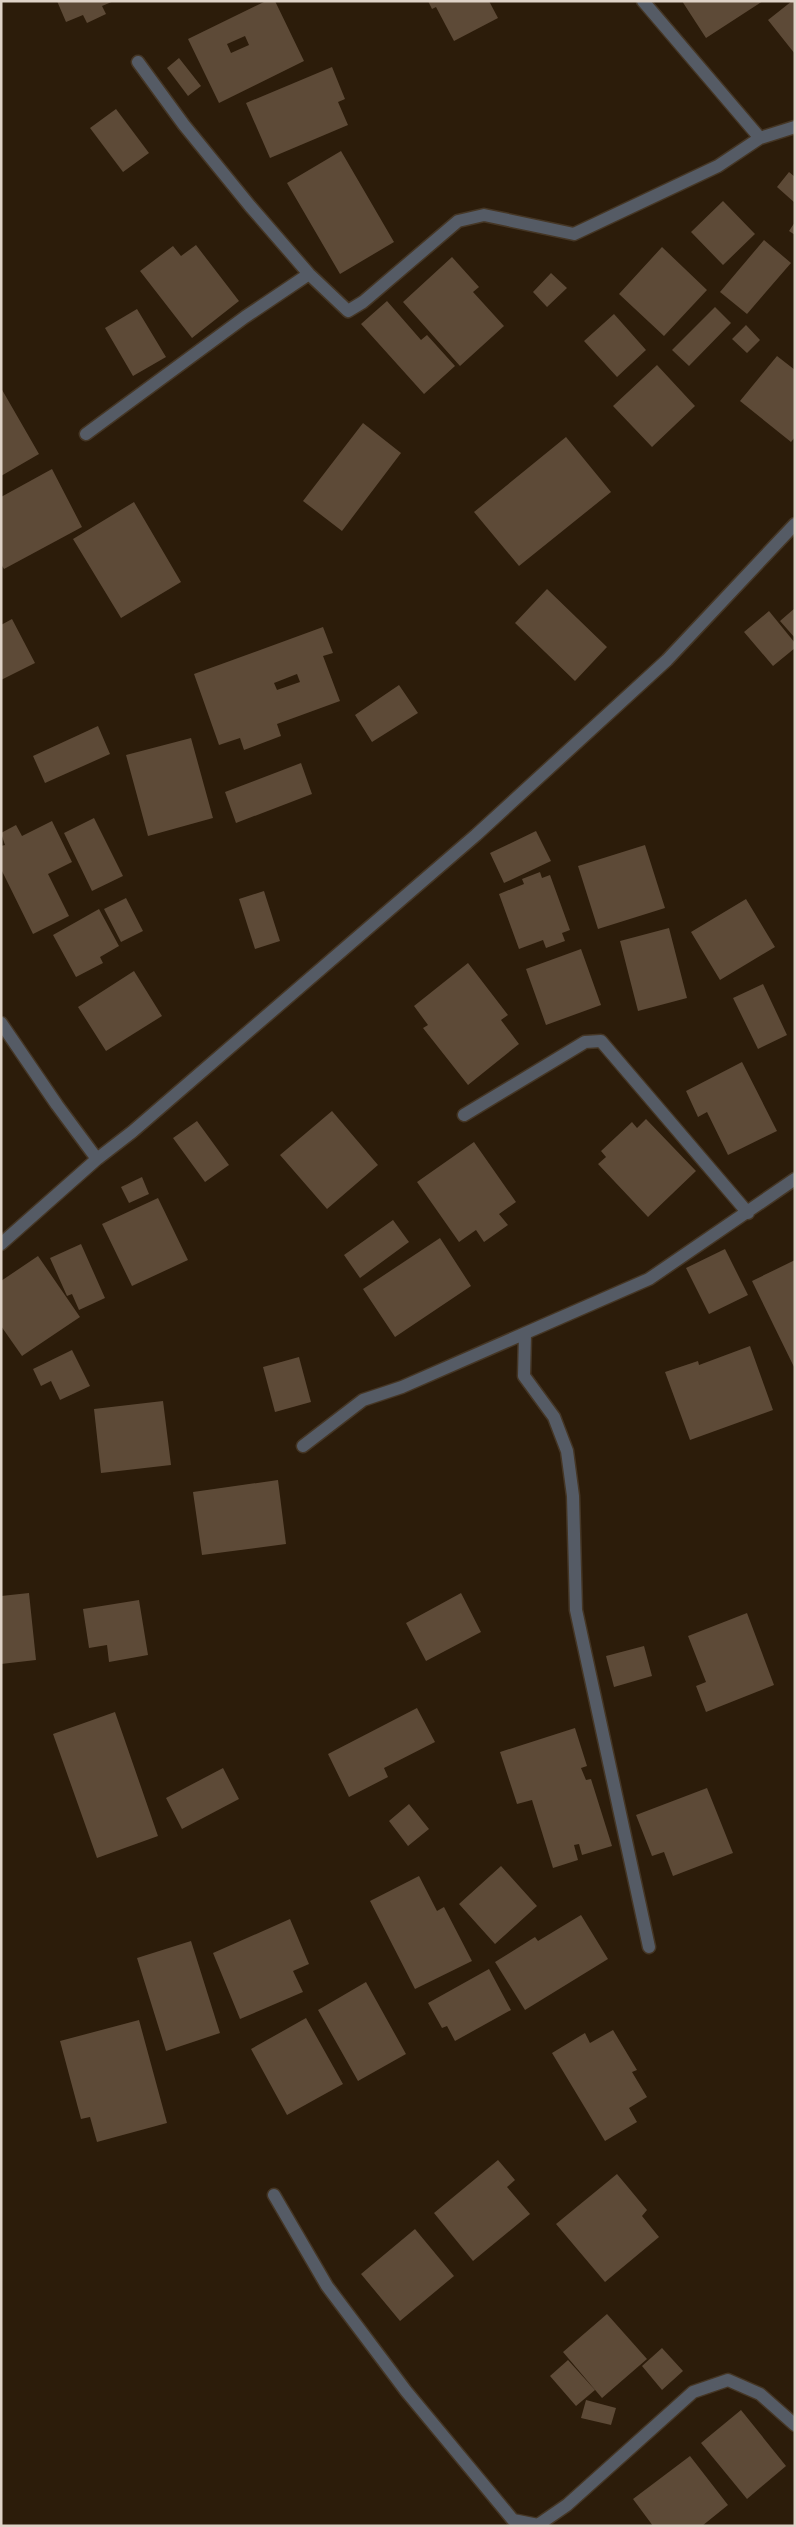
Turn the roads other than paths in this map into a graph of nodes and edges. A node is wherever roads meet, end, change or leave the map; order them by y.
1 (643, 1) edge
2 (138, 62) dead end
3 (795, 127) edge
4 (760, 138) junction
5 (309, 274) junction
6 (86, 434) dead end
7 (795, 524) edge
8 (1, 1023) edge
9 (464, 1115) dead end
10 (97, 1159) junction
11 (795, 1180) edge
12 (748, 1213) junction
13 (1, 1244) edge
14 (524, 1334) junction
15 (303, 1446) dead end
16 (649, 1947) dead end
17 (274, 2195) dead end
18 (795, 2425) edge
19 (538, 2525) edge

1 - 4 street
2 - 5 street
3 - 4 street
4 - 5 street
5 - 6 street
7 - 10 street
8 - 10 street
9 - 12 street
10 - 13 street
11 - 12 street
12 - 14 street
14 - 15 street
14 - 16 street
17 - 19 street
18 - 19 street

